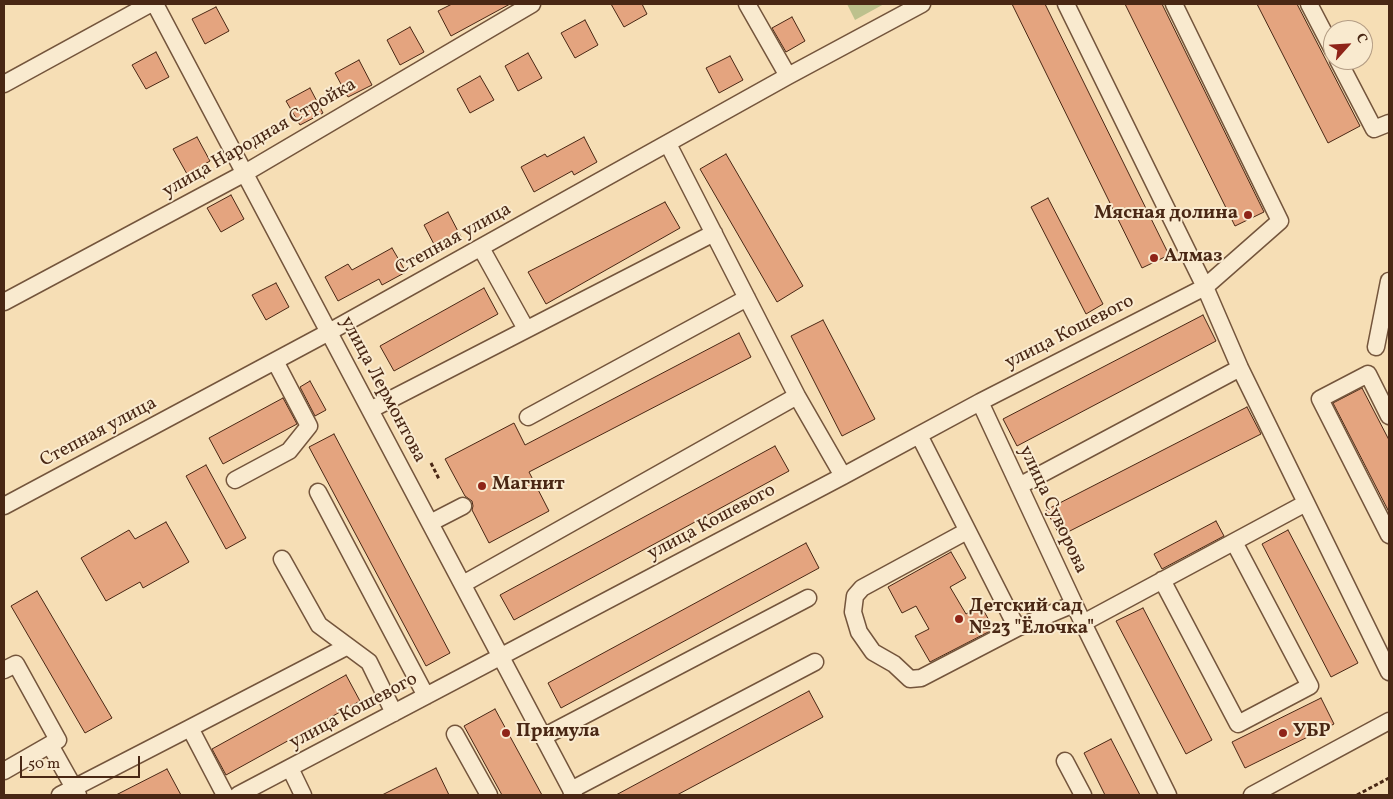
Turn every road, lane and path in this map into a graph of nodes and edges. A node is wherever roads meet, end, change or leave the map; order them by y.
1 (150, 4) edge
2 (155, 4) edge
3 (532, 4) edge
4 (747, 4) edge
5 (922, 4) edge
6 (1066, 4) edge
7 (1174, 4) edge
8 (1309, 4) edge
9 (1323, 31) edge
10 (1343, 70) edge
11 (788, 76) junction
12 (4, 84) edge
13 (1389, 123) edge
14 (668, 144) junction
15 (245, 173) junction
16 (714, 233) junction
17 (481, 248) junction
18 (1389, 281) edge
19 (1204, 287) junction
20 (747, 298) junction
21 (4, 302) edge
22 (526, 330) junction
23 (329, 332) junction
24 (1376, 347) dead end
25 (275, 362) junction
26 (1240, 368) junction
27 (798, 396) junction
28 (980, 402) junction
29 (370, 410) junction
30 (1389, 416) edge
31 (528, 417) dead end
32 (919, 435) junction
33 (431, 463) dead end
34 (843, 476) junction
35 (439, 478) dead end
36 (235, 480) dead end
37 (1019, 486) junction
38 (318, 492) dead end
39 (1306, 503) junction
40 (4, 506) edge
41 (463, 506) dead end
42 (430, 523) junction
43 (967, 531) junction
44 (1389, 535) edge
45 (1234, 542) junction
46 (282, 559) dead end
47 (1162, 580) junction
48 (462, 584) junction
49 (808, 598) dead end
50 (1074, 604) junction
51 (1083, 623) junction
52 (1017, 628) junction
53 (346, 647) junction
54 (501, 656) junction
55 (815, 662) dead end
56 (4, 670) edge
57 (1389, 672) edge
58 (426, 696) junction
59 (394, 713) junction
60 (1389, 720) edge
61 (190, 728) junction
62 (455, 734) dead end
63 (543, 737) junction
64 (50, 745) junction
65 (1065, 760) dead end
66 (290, 768) junction
67 (4, 770) edge
68 (1389, 778) edge
69 (71, 793) edge
70 (573, 793) edge
71 (226, 795) edge
72 (238, 795) edge
73 (303, 795) edge
74 (489, 795) edge
75 (1083, 795) edge
76 (1168, 795) edge
77 (1252, 795) edge
78 (1357, 795) edge

1 - 12 street
2 - 15 street, улица Лермонтова
3 - 15 street, улица Народная Стройка
4 - 11 street
5 - 11 street, Степная улица
6 - 19 street
7 - 19 street, улица Кошевого
8 - 9 street
10 - 13 street
11 - 14 street, Степная улица
14 - 16 street
14 - 17 street, Степная улица
15 - 21 street, улица Народная Стройка
15 - 23 street, улица Лермонтова
16 - 20 street
16 - 22 street
17 - 22 street
17 - 23 street, Степная улица
18 - 24 street
19 - 26 street
19 - 28 street, улица Кошевого
20 - 27 street
20 - 31 street
22 - 29 street
23 - 25 street, Степная улица
23 - 29 street, улица Лермонтова
25 - 36 street
25 - 40 street, Степная улица
26 - 37 street
26 - 39 street
27 - 34 street
27 - 48 street
28 - 32 street, улица Кошевого
28 - 37 street, улица Суворова
29 - 42 street, улица Лермонтова
30 - 44 street
32 - 34 street, улица Кошевого
32 - 43 street
33 - 35 path
34 - 54 street, улица Кошевого
37 - 50 street, улица Суворова
38 - 58 street
39 - 45 street
39 - 57 street
41 - 42 street
42 - 48 street, улица Лермонтова
43 - 52 street
43 - 52 street
45 - 47 street
45 - 47 street
46 - 53 street
47 - 51 street
48 - 54 street, улица Лермонтова
49 - 63 street
50 - 51 street, улица Суворова
50 - 52 street
51 - 76 street, улица Суворова
53 - 59 street
53 - 61 street
54 - 58 street, улица Кошевого
54 - 63 street, улица Лермонтова
55 - 70 street
56 - 64 street
58 - 59 street, улица Кошевого
59 - 66 street, улица Кошевого
60 - 77 street
61 - 69 street
61 - 71 street
62 - 74 street
63 - 70 street, улица Лермонтова
64 - 67 street
64 - 69 street
65 - 75 street
66 - 72 street, улица Кошевого
66 - 73 street
68 - 78 path

